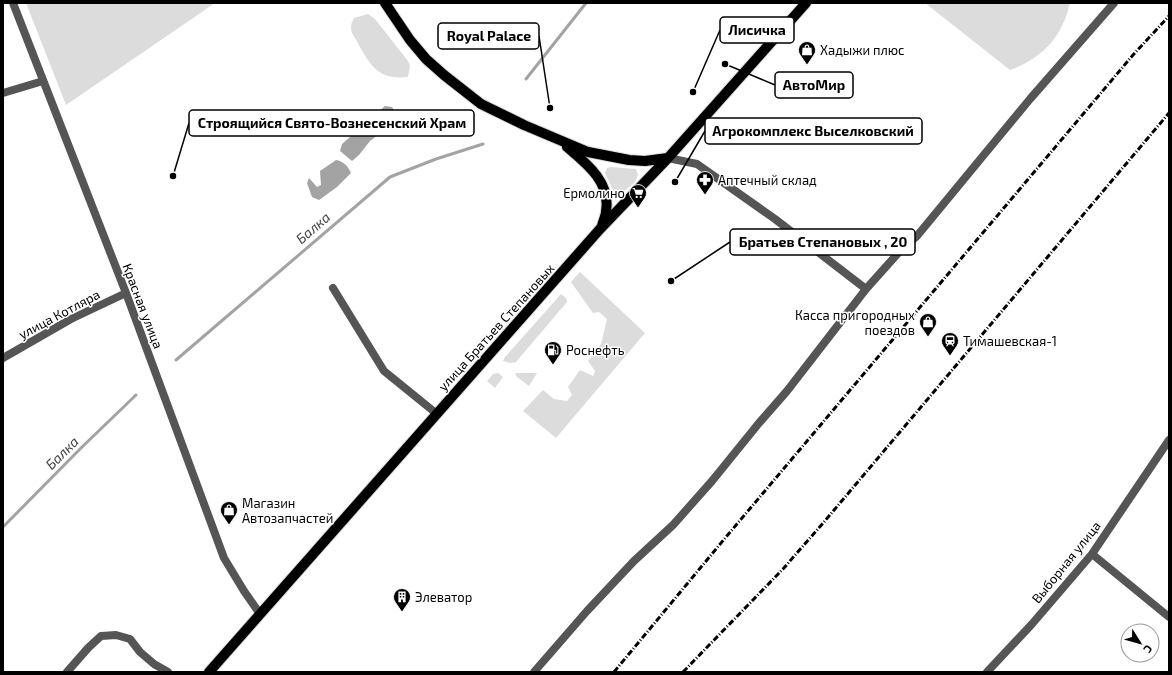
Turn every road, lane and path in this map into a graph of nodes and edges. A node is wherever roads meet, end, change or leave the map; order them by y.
1 (13, 3) edge
2 (385, 3) edge
3 (806, 3) edge
4 (1114, 3) edge
5 (43, 80) junction
6 (3, 93) edge
7 (560, 141) junction
8 (668, 158) junction
9 (600, 230) junction
10 (333, 288) dead end
11 (866, 289) junction
12 (126, 293) junction
13 (3, 358) edge
14 (437, 414) junction
15 (1168, 444) edge
16 (1092, 554) junction
17 (260, 614) junction
18 (1169, 617) edge
19 (67, 672) edge
20 (168, 672) edge
21 (209, 672) edge
22 (534, 672) edge
23 (987, 672) edge

1 - 5 street, Красная улица
2 - 7 main road
3 - 8 main road, улица Братьев Степановых
4 - 11 street
5 - 6 street
5 - 12 street, Красная улица
7 - 8 main road
7 - 9 main road
8 - 9 main road, улица Братьев Степановых
8 - 11 street
9 - 14 main road, улица Братьев Степановых
10 - 14 street
11 - 22 street
12 - 13 street, улица Котляра
12 - 17 street, Красная улица
14 - 17 main road, улица Братьев Степановых
15 - 16 street, Выборная улица
16 - 18 street
16 - 23 street, Выборная улица
17 - 21 main road, улица Братьев Степановых
19 - 20 street

